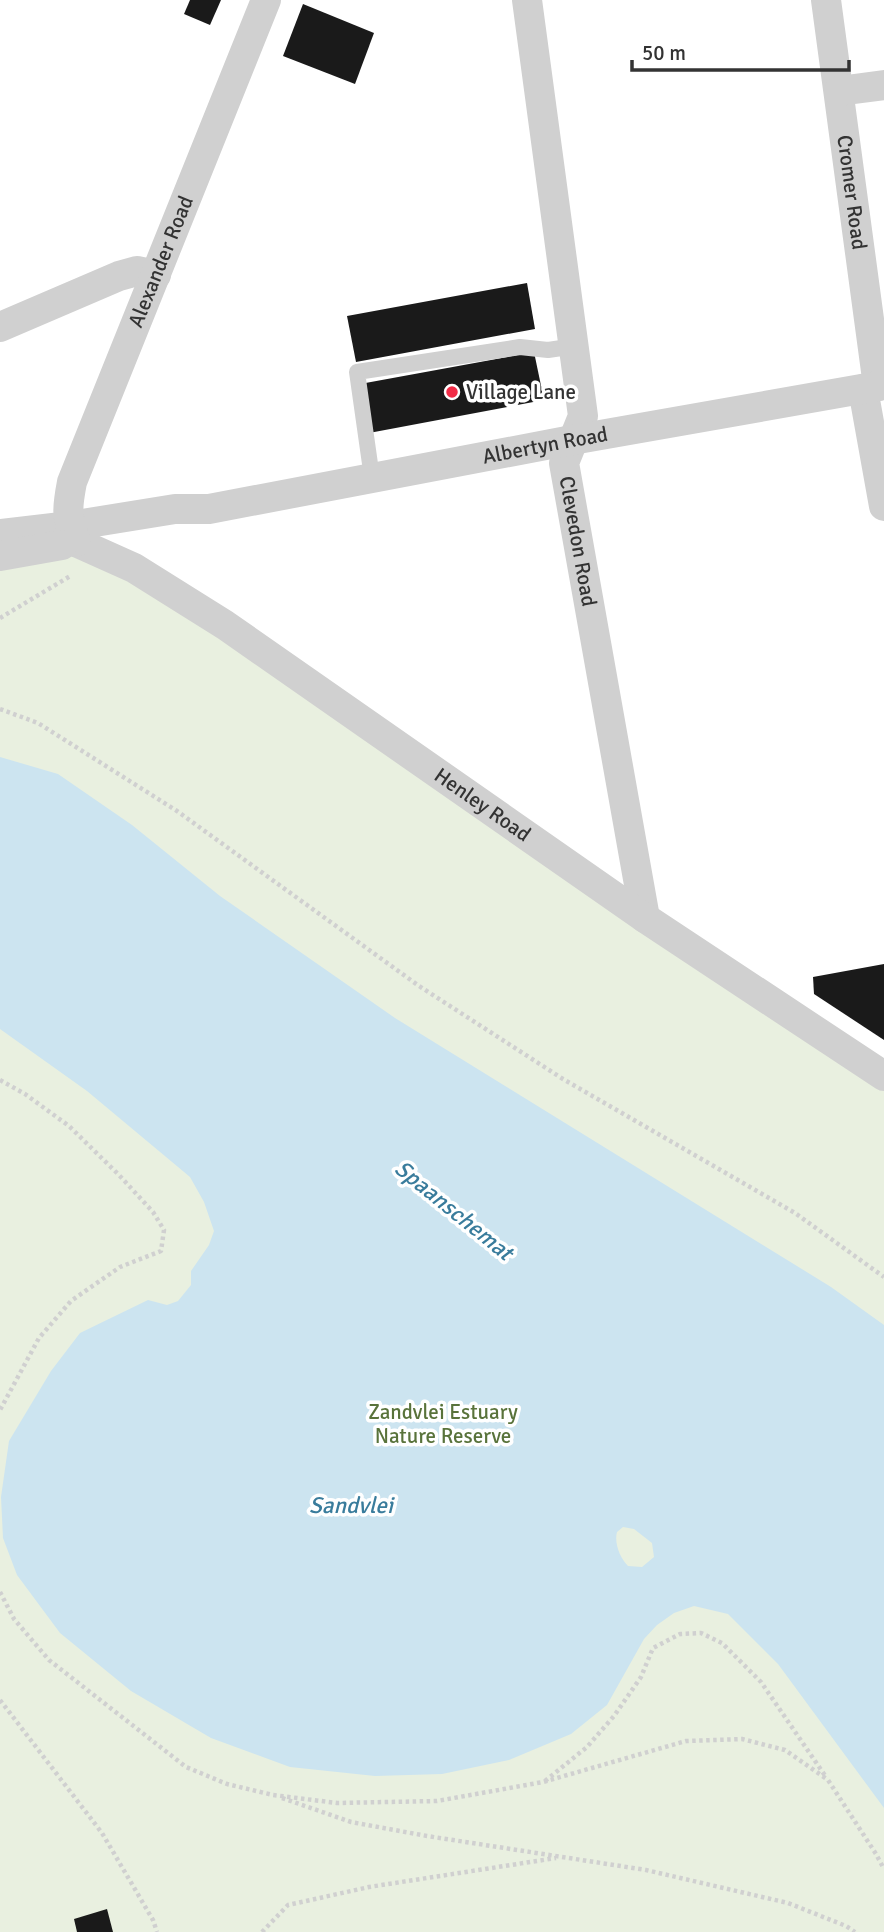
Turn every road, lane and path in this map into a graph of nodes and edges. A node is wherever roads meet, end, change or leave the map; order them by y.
1 (266, 0) edge
2 (527, 0) edge
3 (825, 0) edge
4 (884, 85) edge
5 (839, 91) junction
6 (156, 275) junction
7 (0, 327) edge
8 (575, 346) junction
9 (875, 387) edge
10 (572, 440) junction
11 (372, 478) junction
12 (884, 506) edge
13 (0, 534) edge
14 (73, 534) junction
15 (105, 554) junction
16 (0, 556) edge
17 (0, 618) edge
18 (0, 709) edge
19 (645, 918) junction
20 (884, 1076) edge
21 (0, 1080) edge
22 (884, 1277) edge
23 (0, 1410) edge
24 (0, 1592) edge
25 (0, 1700) edge
26 (828, 1780) junction
27 (543, 1783) junction
28 (273, 1795) junction
29 (560, 1857) junction
30 (884, 1869) edge
31 (157, 1932) edge
32 (262, 1932) edge
33 (855, 1932) edge

1 - 6 street, Alexander Road
2 - 8 street, Clevedon Road
3 - 5 street, Cromer Road
4 - 5 street
5 - 9 street, Cromer Road
6 - 7 street
6 - 14 street, Alexander Road
8 - 10 street, Clevedon Road
8 - 11 lane
9 - 10 street, Albertyn Road
9 - 12 street, Cromer Road
10 - 11 street, Albertyn Road
10 - 19 street, Clevedon Road
11 - 14 street, Albertyn Road
13 - 14 street
14 - 15 street, Henley Road
14 - 16 street, Albertyn Road
15 - 17 path
15 - 19 street, Henley Road
18 - 22 path
19 - 20 street, Henley Road
21 - 23 path
24 - 28 path
25 - 31 path
26 - 27 path
26 - 27 path
26 - 30 path
27 - 28 path
28 - 29 path
29 - 32 path
29 - 33 path

